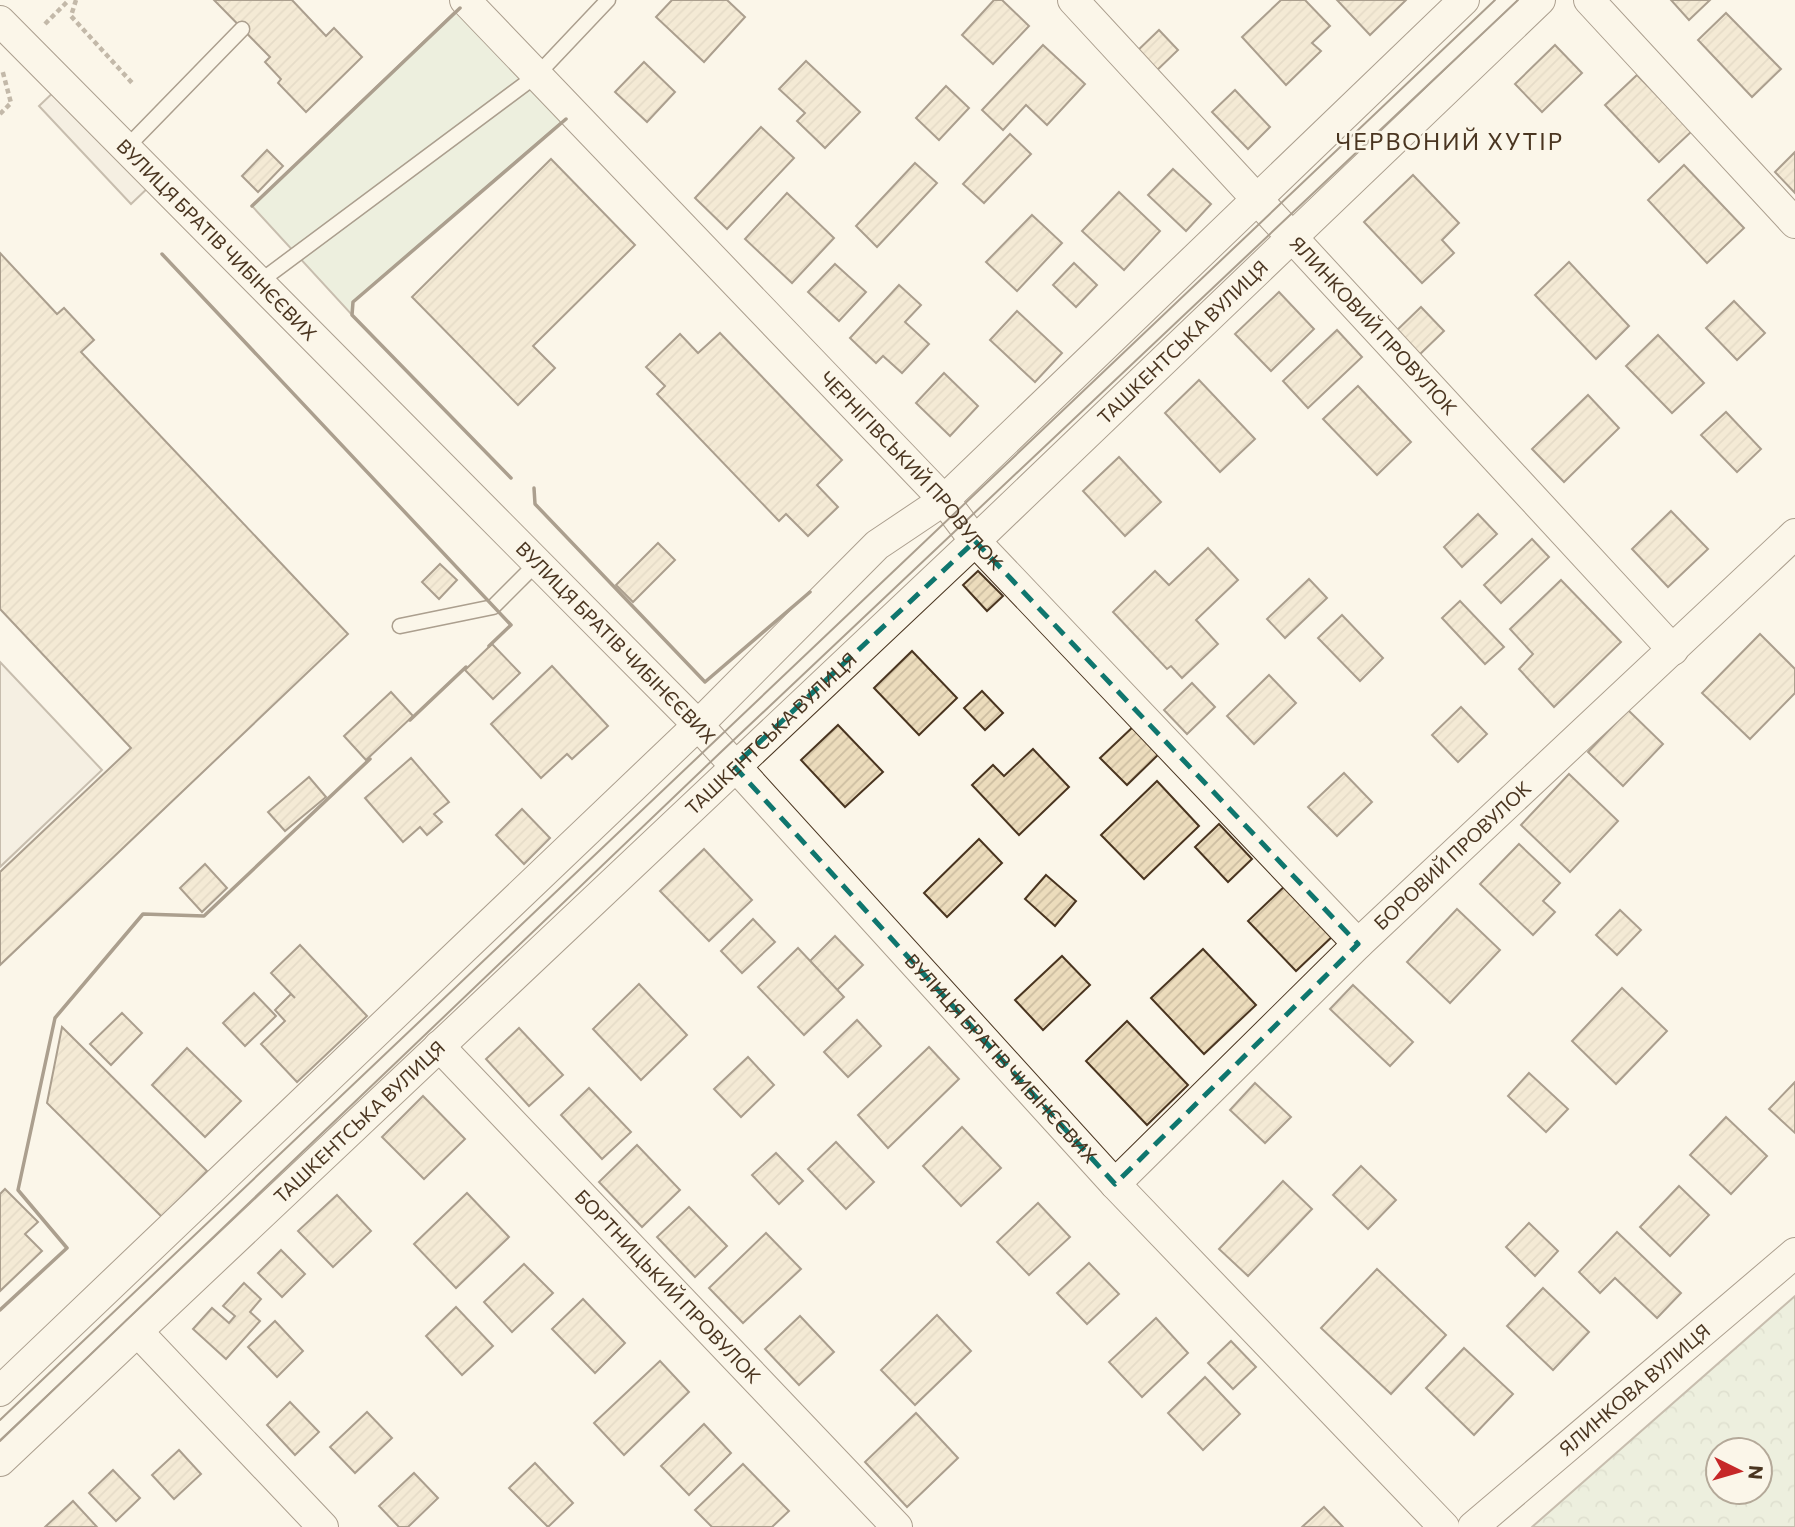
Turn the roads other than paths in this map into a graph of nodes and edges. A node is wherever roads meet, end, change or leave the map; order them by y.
1 (465, 0) edge
2 (608, 0) edge
3 (1073, 0) edge
4 (1464, 0) edge
5 (1540, 0) edge
6 (1589, 0) edge
7 (0, 21) edge
8 (242, 29) dead end
9 (537, 75) junction
10 (125, 149) junction
11 (1256, 199) junction
12 (1795, 223) edge
13 (1291, 239) junction
14 (258, 284) junction
15 (944, 500) junction
16 (1795, 534) edge
17 (975, 541) junction
18 (537, 563) junction
19 (400, 626) dead end
20 (1673, 650) junction
21 (698, 725) junction
22 (734, 766) junction
23 (1358, 944) junction
24 (439, 1046) junction
25 (1115, 1184) junction
26 (1795, 1253) edge
27 (137, 1331) junction
28 (0, 1391) edge
29 (0, 1461) edge
30 (323, 1527) edge
31 (897, 1527) edge
32 (1444, 1527) edge
33 (1473, 1527) edge

1 - 9 street, ЧЕРНІГІВСЬКИЙ ПРОВУЛОК
2 - 9 lane
3 - 11 street, ЯЛИНКОВИЙ ПРОВУЛОК
4 - 11 street
5 - 13 street, ТАШКЕНТСЬКА ВУЛИЦЯ
6 - 12 street
7 - 10 street, ВУЛИЦЯ БРАТІВ ЧИБІНЄЄВИХ
8 - 10 lane
9 - 14 lane
9 - 15 street, ЧЕРНІГІВСЬКИЙ ПРОВУЛОК
10 - 14 street, ВУЛИЦЯ БРАТІВ ЧИБІНЄЄВИХ
11 - 13 street, ЯЛИНКОВИЙ ПРОВУЛОК
11 - 15 street
13 - 17 street, ТАШКЕНТСЬКА ВУЛИЦЯ
13 - 20 street, ЯЛИНКОВИЙ ПРОВУЛОК
14 - 18 street, ВУЛИЦЯ БРАТІВ ЧИБІНЄЄВИХ
15 - 17 street, ЧЕРНІГІВСЬКИЙ ПРОВУЛОК
15 - 21 street
16 - 20 street, БОРОВИЙ ПРОВУЛОК
17 - 22 street, ТАШКЕНТСЬКА ВУЛИЦЯ
17 - 23 street, ЧЕРНІГІВСЬКИЙ ПРОВУЛОК
18 - 19 lane
18 - 21 street, ВУЛИЦЯ БРАТІВ ЧИБІНЄЄВИХ
20 - 23 street, БОРОВИЙ ПРОВУЛОК
21 - 22 street, ВУЛИЦЯ БРАТІВ ЧИБІНЄЄВИХ
21 - 28 street
22 - 24 street, ТАШКЕНТСЬКА ВУЛИЦЯ
22 - 25 street, ВУЛИЦЯ БРАТІВ ЧИБІНЄЄВИХ
23 - 25 street, БОРОВИЙ ПРОВУЛОК
24 - 27 street, ТАШКЕНТСЬКА ВУЛИЦЯ
24 - 31 street, БОРТНИЦЬКИЙ ПРОВУЛОК
25 - 32 street, ВУЛИЦЯ БРАТІВ ЧИБІНЄЄВИХ
26 - 33 street, ЯЛИНКОВА ВУЛИЦЯ
27 - 29 street, ТАШКЕНТСЬКА ВУЛИЦЯ
27 - 30 street

